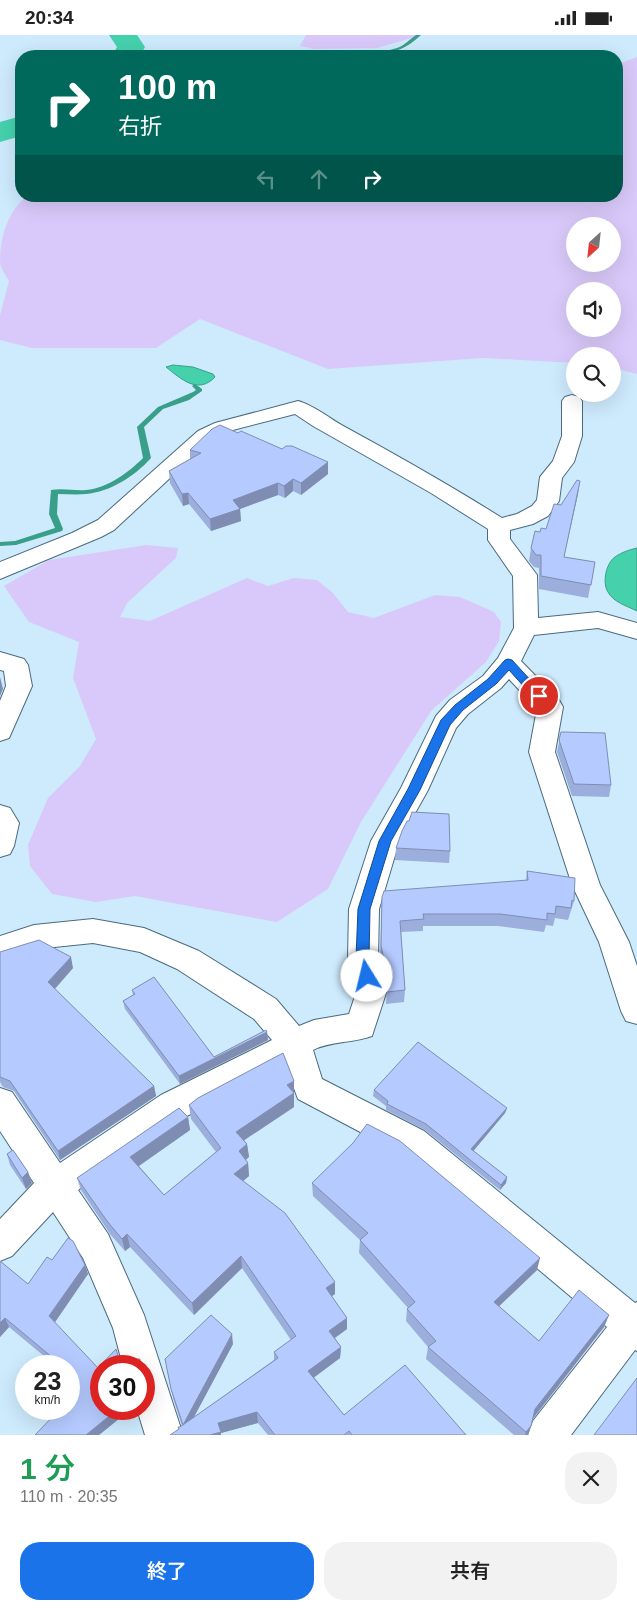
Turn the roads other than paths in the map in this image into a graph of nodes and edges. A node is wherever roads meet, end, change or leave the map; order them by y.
1 (572, 402) edge
2 (499, 526) junction
3 (0, 571) edge
4 (526, 628) junction
5 (637, 631) edge
6 (0, 661) edge
7 (508, 663) junction
8 (0, 731) edge
9 (0, 816) edge
10 (0, 846) edge
11 (0, 949) edge
12 (637, 1011) edge
13 (295, 1045) junction
14 (0, 1103) edge
15 (55, 1186) junction
16 (0, 1244) edge
17 (635, 1325) edge
18 (139, 1355) edge
19 (155, 1406) edge
20 (164, 1435) edge
21 (547, 1435) edge

1 - 2 street
2 - 3 street
2 - 4 street
4 - 5 street
4 - 7 street
6 - 8 street
7 - 12 street
7 - 13 street
9 - 10 street
11 - 13 street
13 - 15 street
13 - 17 street
14 - 15 street
15 - 16 street
15 - 18 street
17 - 21 street
19 - 20 street

